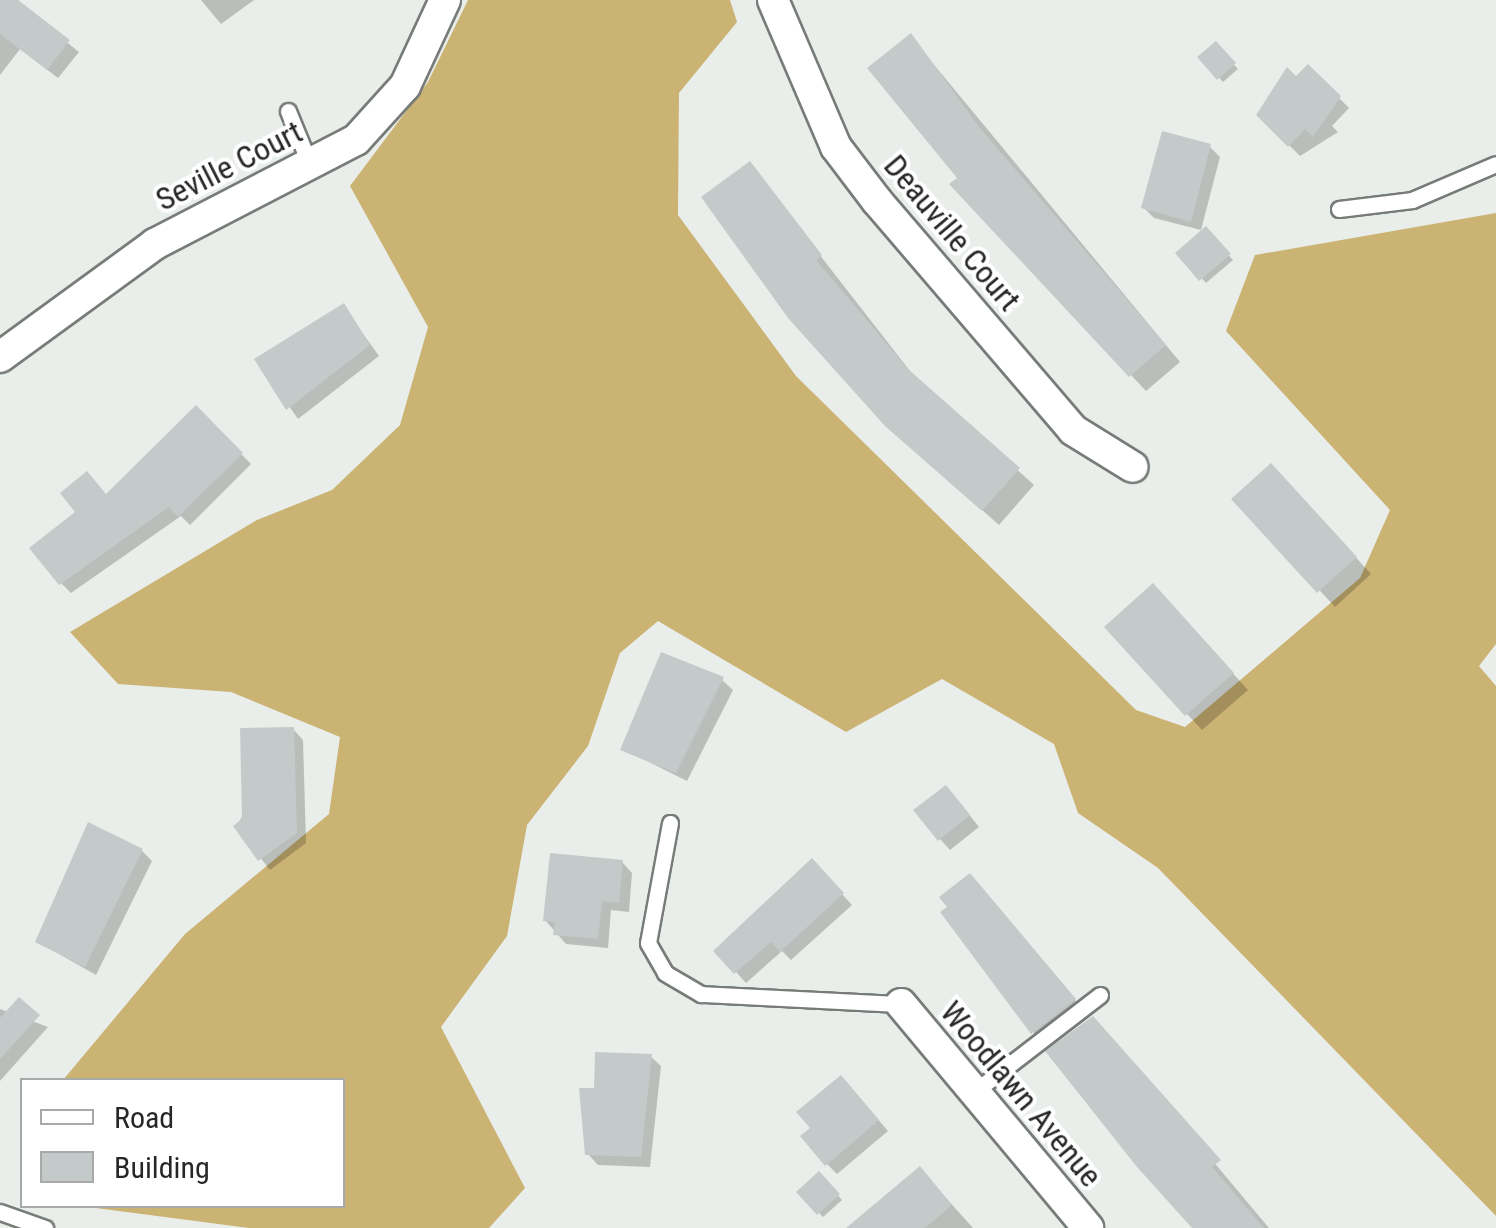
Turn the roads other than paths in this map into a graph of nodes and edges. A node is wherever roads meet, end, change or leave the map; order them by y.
1 (445, 0) edge
2 (773, 0) edge
3 (288, 111) dead end
4 (1496, 164) edge
5 (310, 165) junction
6 (1339, 209) dead end
7 (0, 358) edge
8 (1132, 467) dead end
9 (670, 823) dead end
10 (1100, 995) dead end
11 (901, 1004) joint
12 (974, 1092) junction
13 (0, 1212) edge
14 (45, 1228) edge
15 (1088, 1228) edge

1 - 5 street, Seville Court
2 - 8 street, Deauville Court
3 - 5 lane
4 - 6 lane
5 - 7 street, Seville Court
9 - 11 lane
10 - 12 lane
11 - 12 street, Woodlawn Avenue
12 - 15 street, Woodlawn Avenue
13 - 14 lane

